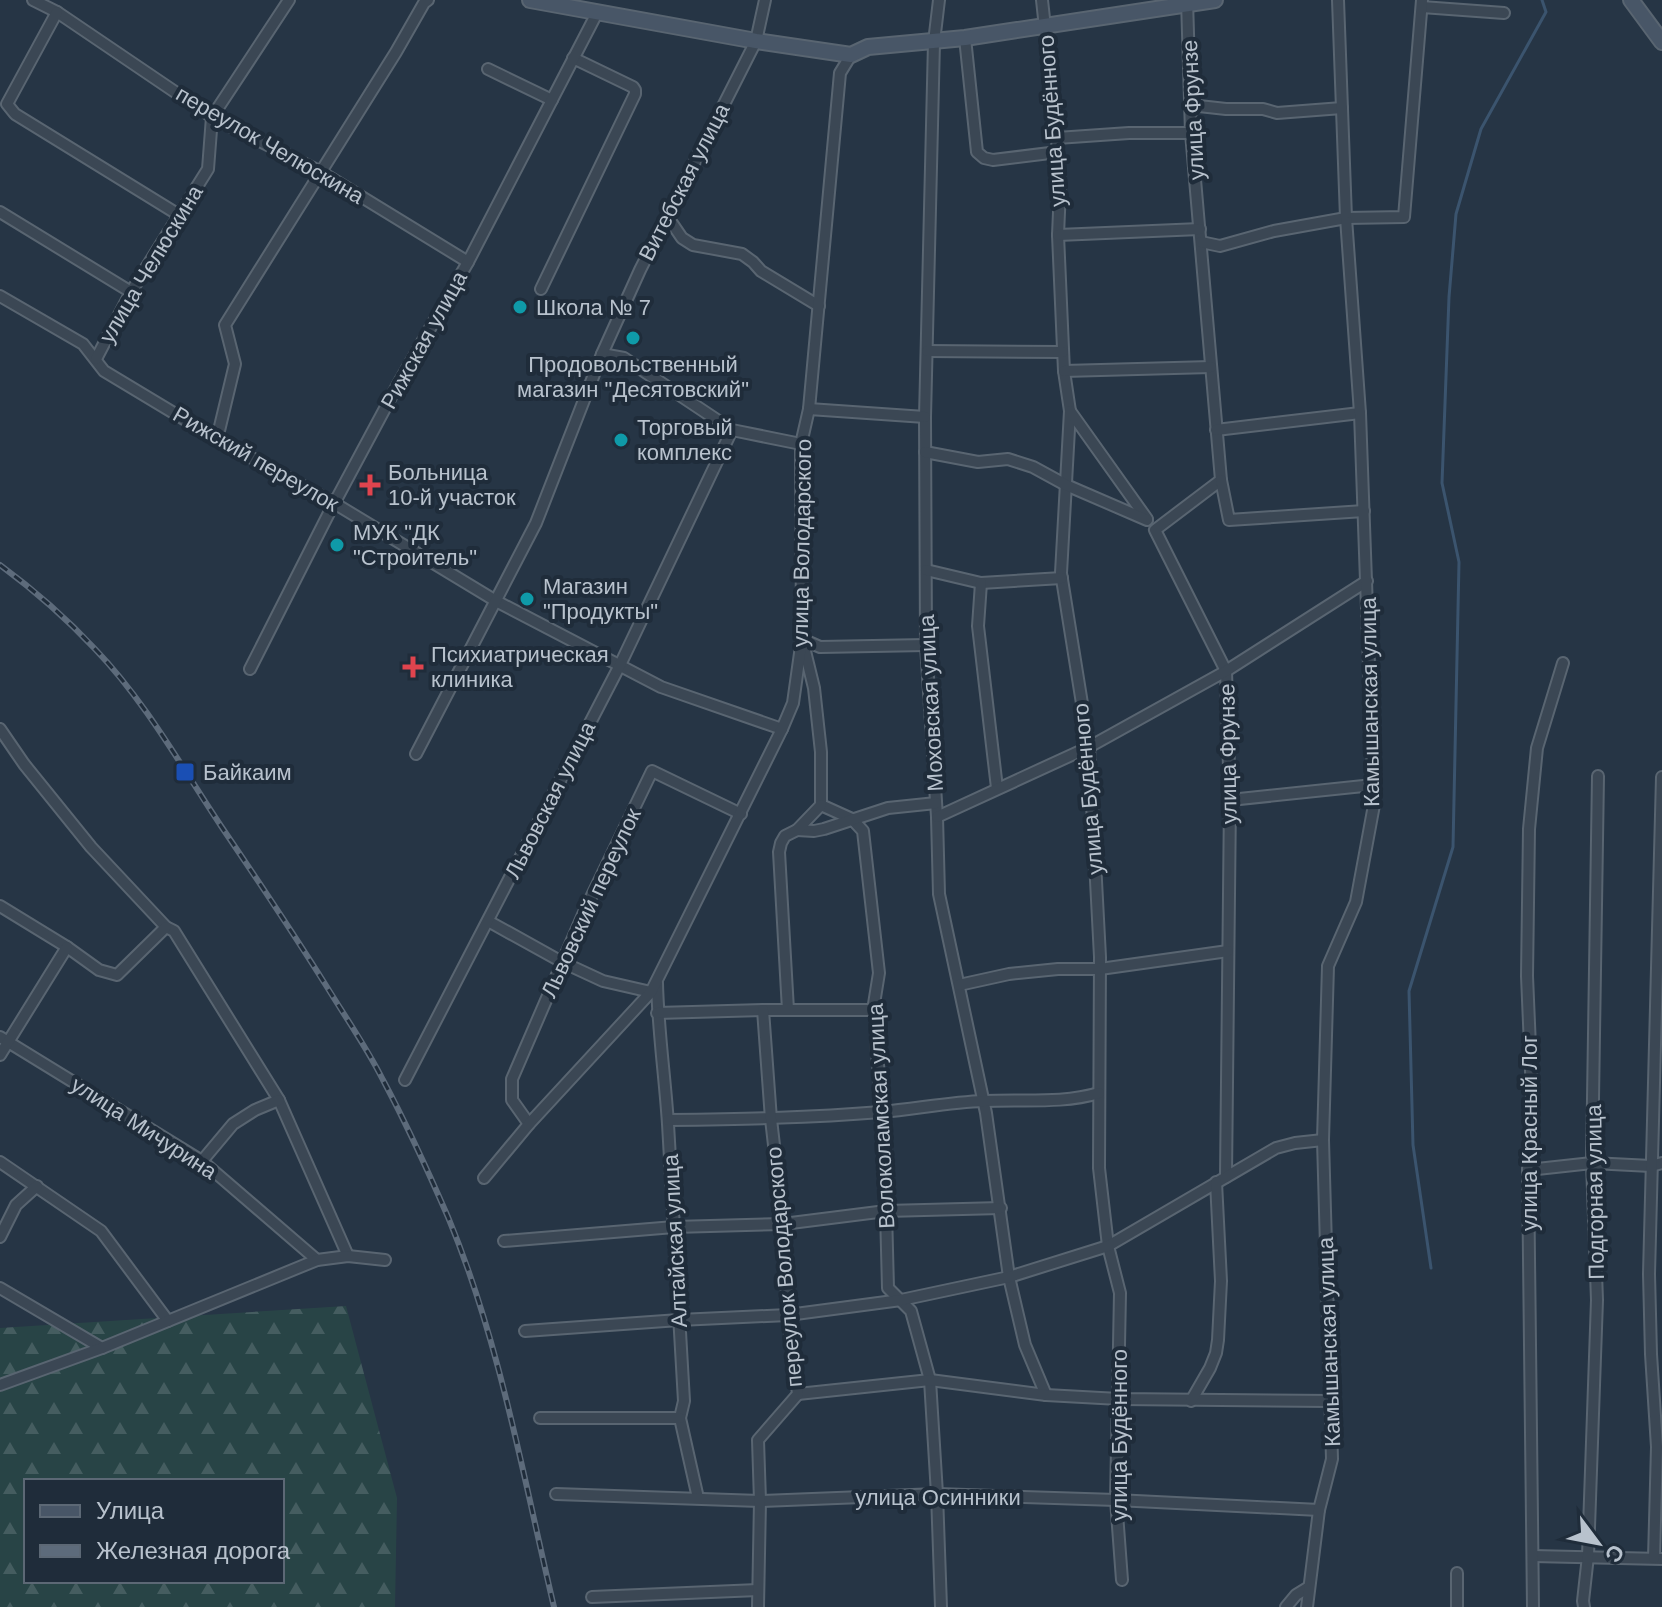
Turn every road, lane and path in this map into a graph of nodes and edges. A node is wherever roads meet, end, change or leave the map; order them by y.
1 (33, 0) edge
2 (289, 0) edge
3 (428, 0) edge
4 (530, 0) edge
5 (765, 0) edge
6 (939, 0) edge
7 (1042, 0) edge
8 (1169, 0) edge
9 (1215, 0) edge
10 (1338, 0) edge
11 (1631, 0) edge
12 (1188, 2) edge
13 (1422, 4) edge
14 (598, 11) junction
15 (57, 12) junction
16 (1504, 13) dead end
17 (1045, 25) junction
18 (965, 38) junction
19 (756, 41) junction
20 (934, 42) junction
21 (1662, 42) edge
22 (851, 55) junction
23 (573, 58) junction
24 (488, 69) dead end
25 (552, 100) junction
26 (1190, 105) junction
27 (1342, 108) junction
28 (212, 117) junction
29 (1191, 133) junction
30 (1057, 138) junction
31 (1058, 152) junction
32 (321, 172) junction
33 (0, 212) edge
34 (179, 215) junction
35 (667, 216) junction
36 (1346, 218) junction
37 (1200, 229) junction
38 (1058, 235) junction
39 (1201, 242) junction
40 (468, 262) junction
41 (541, 289) dead end
42 (131, 292) junction
43 (0, 296) edge
44 (819, 306) junction
45 (927, 351) junction
46 (1063, 352) junction
47 (602, 354) junction
48 (96, 359) junction
49 (1211, 367) junction
50 (1064, 371) junction
51 (809, 409) junction
52 (1070, 411) junction
53 (1360, 413) junction
54 (925, 417) junction
55 (732, 430) junction
56 (1216, 430) junction
57 (217, 439) junction
58 (801, 444) junction
59 (925, 452) junction
60 (1221, 480) junction
61 (1066, 485) junction
62 (334, 503) junction
63 (1364, 511) junction
64 (1147, 520) junction
65 (1155, 530) junction
66 (926, 570) junction
67 (1062, 578) junction
68 (1367, 581) junction
69 (981, 583) junction
70 (496, 601) junction
71 (802, 639) junction
72 (926, 645) junction
73 (1563, 663) dead end
74 (620, 665) junction
75 (250, 669) dead end
76 (1226, 671) junction
77 (0, 729) edge
78 (782, 729) junction
79 (1089, 747) junction
80 (416, 754) dead end
81 (1598, 776) dead end
82 (1662, 777) edge
83 (1373, 785) junction
84 (997, 788) junction
85 (1230, 800) junction
86 (936, 803) junction
87 (821, 805) junction
88 (741, 814) junction
89 (937, 817) junction
90 (852, 819) junction
91 (797, 830) junction
92 (0, 906) edge
93 (488, 921) junction
94 (166, 927) junction
95 (67, 947) junction
96 (1228, 951) junction
97 (562, 962) junction
98 (1100, 969) junction
99 (959, 985) junction
100 (654, 988) junction
101 (763, 1010) junction
102 (788, 1010) junction
103 (873, 1010) junction
104 (657, 1013) junction
105 (4, 1040) edge
106 (0, 1055) edge
107 (405, 1080) dead end
108 (1099, 1093) junction
109 (279, 1100) junction
110 (983, 1101) junction
111 (883, 1112) junction
112 (771, 1119) junction
113 (668, 1120) junction
114 (529, 1124) junction
115 (1323, 1140) junction
116 (202, 1161) junction
117 (0, 1162) edge
118 (1592, 1163) junction
119 (1656, 1164) edge
120 (1528, 1170) junction
121 (484, 1178) dead end
122 (1221, 1179) junction
123 (37, 1186) junction
124 (1001, 1208) junction
125 (886, 1211) junction
126 (783, 1224) junction
127 (674, 1227) junction
128 (0, 1237) edge
129 (504, 1241) dead end
130 (1108, 1246) junction
131 (348, 1256) junction
132 (317, 1260) junction
133 (385, 1260) dead end
134 (1009, 1277) junction
135 (0, 1288) edge
136 (901, 1300) junction
137 (788, 1315) junction
138 (679, 1320) junction
139 (168, 1321) junction
140 (525, 1331) dead end
141 (102, 1348) junction
142 (930, 1380) junction
143 (0, 1385) edge
144 (798, 1394) junction
145 (1046, 1395) junction
146 (1119, 1399) junction
147 (1191, 1401) junction
148 (1331, 1401) junction
149 (540, 1418) dead end
150 (680, 1418) junction
151 (556, 1494) dead end
152 (937, 1494) junction
153 (698, 1498) junction
154 (1116, 1500) junction
155 (760, 1501) junction
156 (1319, 1510) junction
157 (1533, 1556) junction
158 (1588, 1556) junction
159 (1658, 1558) edge
160 (1457, 1573) dead end
161 (1122, 1580) dead end
162 (1309, 1587) junction
163 (758, 1590) junction
164 (592, 1597) dead end
165 (758, 1607) edge
166 (941, 1607) edge
167 (1286, 1607) edge
168 (1307, 1607) edge
169 (1457, 1607) edge
170 (1533, 1607) edge
171 (1584, 1607) edge

1 - 15 street, переулок Челюскина
2 - 28 street, улица Челюскина
3 - 32 street
4 - 14 street
5 - 19 street, Витебская улица
6 - 20 street, Моховская улица
7 - 17 street, улица Будённого
8 - 12 street
9 - 12 street
10 - 27 street, Камышанская улица
11 - 21 street
12 - 17 street
12 - 26 street, улица Фрунзе
13 - 16 street
13 - 36 street
14 - 19 street
14 - 23 street, Рижская улица
15 - 28 street, переулок Челюскина
15 - 34 street
17 - 18 street
17 - 30 street, улица Будённого
18 - 20 street
18 - 31 street
19 - 22 street
19 - 35 street, Витебская улица
20 - 22 street
20 - 45 street, Моховская улица
22 - 44 street, улица Володарского
23 - 25 street, Рижская улица
23 - 41 street
24 - 25 street
25 - 40 street, Рижская улица
26 - 27 street
26 - 29 street, улица Фрунзе
27 - 36 street, Камышанская улица
28 - 32 street, переулок Челюскина
28 - 34 street, улица Челюскина
29 - 30 street
29 - 37 street, улица Фрунзе
30 - 31 street, улица Будённого
31 - 38 street, улица Будённого
32 - 40 street, переулок Челюскина
32 - 57 street
33 - 42 street
34 - 42 street, улица Челюскина
35 - 44 street
35 - 47 street, Витебская улица
36 - 39 street
36 - 53 street, Камышанская улица
37 - 38 street
37 - 39 street, улица Фрунзе
38 - 46 street, улица Будённого
39 - 49 street, улица Фрунзе
40 - 62 street, Рижская улица
42 - 48 street, улица Челюскина
43 - 48 street, Рижский переулок
44 - 51 street, улица Володарского
45 - 46 street
45 - 54 street, Моховская улица
46 - 50 street, улица Будённого
47 - 55 street
47 - 70 street, Витебская улица
48 - 57 street, Рижский переулок
49 - 50 street
49 - 56 street, улица Фрунзе
50 - 52 street, улица Будённого
51 - 54 street
51 - 58 street, улица Володарского
52 - 61 street, улица Будённого
52 - 64 street, улица Фрунзе
53 - 56 street
53 - 63 street, Камышанская улица
54 - 59 street, Моховская улица
55 - 58 street
55 - 74 street, Львовская улица
56 - 60 street, улица Фрунзе
57 - 62 street, Рижский переулок
58 - 71 street, улица Володарского
59 - 61 street
59 - 66 street, Моховская улица
60 - 63 street, улица Фрунзе
60 - 65 street
61 - 64 street
61 - 67 street, улица Будённого
62 - 70 street, Рижский переулок
62 - 75 street, Рижская улица
63 - 68 street, Камышанская улица
64 - 65 street, улица Фрунзе
65 - 76 street, улица Фрунзе
66 - 69 street
66 - 72 street, Моховская улица
67 - 69 street
67 - 79 street, улица Будённого
68 - 76 street
68 - 83 street, Камышанская улица
69 - 84 street
70 - 74 street, Рижский переулок
70 - 80 street, Витебская улица
71 - 72 street
71 - 78 street, улица Володарского
71 - 87 street
72 - 86 street, Моховская улица
73 - 120 street, улица Красный Лог
74 - 78 street, Рижский переулок
74 - 93 street, Львовская улица
76 - 79 street
76 - 85 street, улица Фрунзе
77 - 94 street
78 - 88 street, улица Володарского
79 - 84 street
79 - 98 street, улица Будённого
81 - 118 street, Подгорная улица
82 - 119 street
83 - 85 street
83 - 115 street, Камышанская улица
84 - 89 street
85 - 96 street, улица Фрунзе
86 - 89 street, Моховская улица
86 - 90 street
87 - 90 street
87 - 91 street
88 - 97 street, Львовский переулок
88 - 100 street, улица Володарского
89 - 99 street, Моховская улица
90 - 91 street
90 - 103 street, Волоколамская улица
91 - 102 street
92 - 95 street
93 - 97 street
93 - 107 street, Львовская улица
94 - 95 street
94 - 109 street
95 - 105 street
96 - 98 street
96 - 122 street, улица Фрунзе
97 - 100 street
97 - 114 street, Львовский переулок
98 - 99 street
98 - 108 street, улица Будённого
99 - 110 street, Моховская улица
100 - 104 street, Алтайская улица
100 - 114 street, улица Володарского
101 - 102 street
101 - 104 street
101 - 112 street, переулок Володарского
102 - 103 street
103 - 111 street, Волоколамская улица
104 - 113 street, Алтайская улица
105 - 106 street
105 - 116 street, улица Мичурина
108 - 110 street
108 - 130 street, улица Будённого
109 - 116 street
109 - 131 street
110 - 111 street
110 - 124 street, Моховская улица
111 - 112 street
111 - 125 street, Волоколамская улица
112 - 113 street
112 - 126 street, переулок Володарского
113 - 127 street, Алтайская улица
114 - 121 street, улица Володарского
115 - 122 street
115 - 148 street, Камышанская улица
116 - 132 street, улица Мичурина
117 - 123 street
118 - 119 street
118 - 120 street
118 - 158 street, Подгорная улица
119 - 159 street
120 - 157 street, улица Красный Лог
122 - 130 street
122 - 147 street, улица Фрунзе
123 - 128 street
123 - 139 street
124 - 125 street
124 - 134 street, Моховская улица
125 - 126 street
125 - 136 street, Волоколамская улица
126 - 127 street
126 - 137 street, переулок Володарского
127 - 129 street
127 - 138 street, Алтайская улица
130 - 134 street
130 - 146 street, улица Будённого
131 - 132 street
131 - 133 street
132 - 139 street
134 - 136 street
134 - 145 street, Моховская улица
135 - 141 street
136 - 137 street
136 - 142 street, Волоколамская улица
137 - 138 street
137 - 144 street, переулок Володарского
138 - 140 street
138 - 150 street, Алтайская улица
139 - 141 street
141 - 143 street
142 - 144 street
142 - 145 street
142 - 152 street, Волоколамская улица
144 - 155 street, переулок Володарского
145 - 146 street
146 - 147 street
146 - 154 street, улица Будённого
147 - 148 street
148 - 156 street, Камышанская улица
149 - 150 street
150 - 153 street, Алтайская улица
151 - 153 street, улица Осинники
152 - 154 street, улица Осинники
152 - 155 street, улица Осинники
152 - 166 street, Волоколамская улица
153 - 155 street, улица Осинники
154 - 156 street, улица Осинники
154 - 161 street, улица Будённого
155 - 163 street, переулок Володарского
156 - 162 street, Камышанская улица
157 - 158 street
157 - 170 street, улица Красный Лог
158 - 159 street
158 - 171 street, Подгорная улица
160 - 169 street
162 - 167 street
162 - 168 street, Камышанская улица
163 - 164 street
163 - 165 street, переулок Володарского

